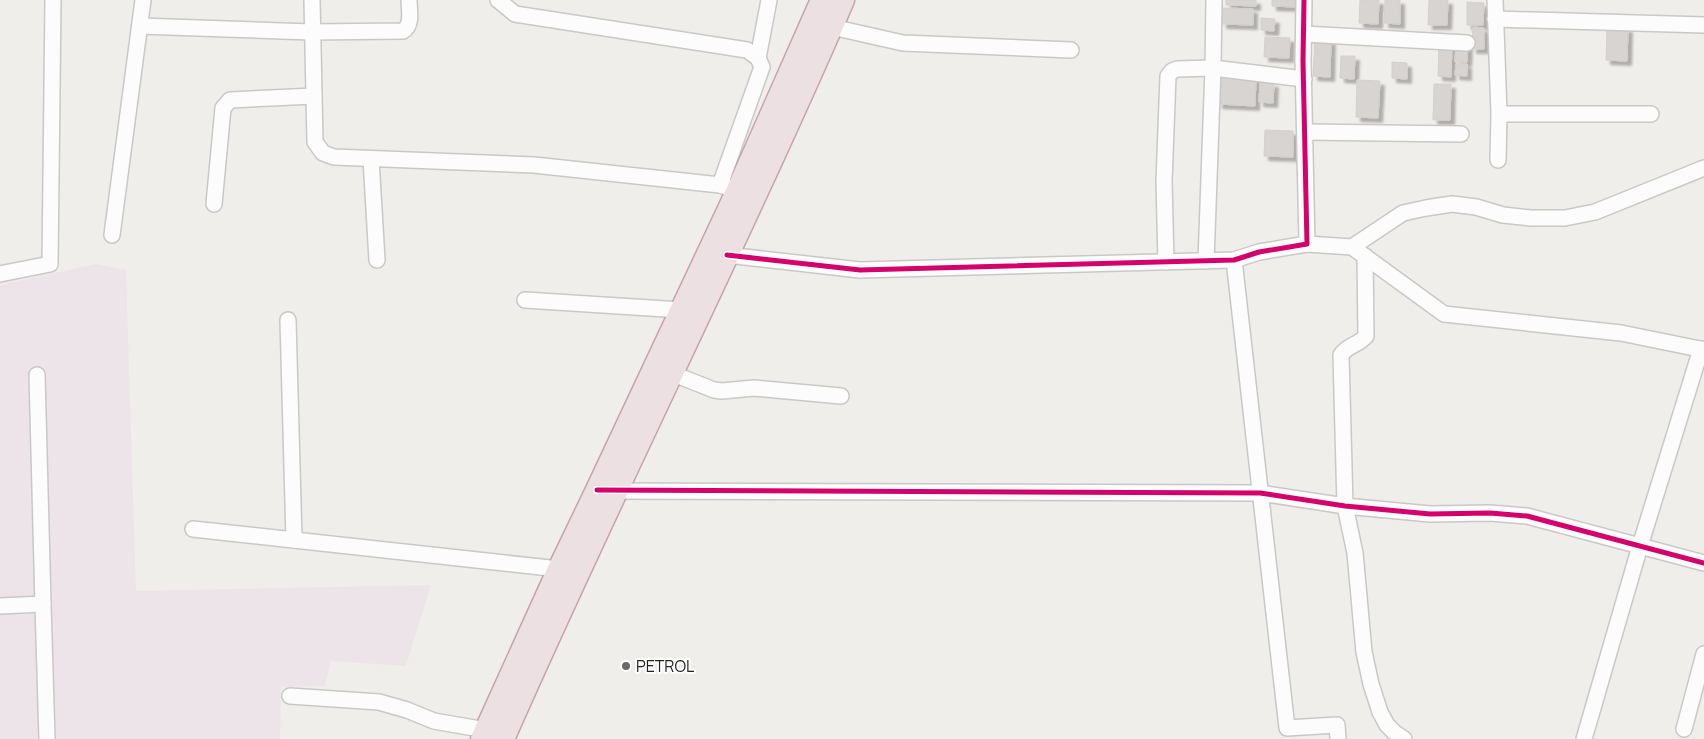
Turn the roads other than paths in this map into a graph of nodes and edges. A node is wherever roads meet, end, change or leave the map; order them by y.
1 (53, 0) edge
2 (143, 0) edge
3 (312, 0) edge
4 (409, 0) edge
5 (498, 0) edge
6 (769, 0) edge
7 (822, 0) edge
8 (844, 0) edge
9 (1214, 0) edge
10 (1304, 0) edge
11 (1494, 0) edge
12 (1495, 19) junction
13 (1704, 25) edge
14 (140, 26) junction
15 (832, 27) junction
16 (311, 32) junction
17 (1304, 34) junction
18 (1467, 42) dead end
19 (1071, 50) dead end
20 (758, 58) junction
21 (1213, 68) junction
22 (1304, 79) junction
23 (314, 96) junction
24 (1499, 114) junction
25 (1651, 114) dead end
26 (1305, 132) junction
27 (1461, 134) dead end
28 (371, 158) junction
29 (1498, 160) dead end
30 (1704, 168) edge
31 (738, 191) junction
32 (214, 204) dead end
33 (112, 235) dead end
34 (1307, 244) junction
35 (1352, 247) junction
36 (726, 255) junction
37 (1365, 256) junction
38 (377, 260) dead end
39 (1234, 260) junction
40 (1206, 261) junction
41 (1166, 262) junction
42 (0, 274) edge
43 (525, 300) dead end
44 (681, 310) junction
45 (288, 320) dead end
46 (1702, 350) edge
47 (671, 373) junction
48 (37, 375) dead end
49 (841, 396) dead end
50 (607, 491) junction
51 (1260, 493) junction
52 (1345, 506) junction
53 (193, 529) dead end
54 (294, 540) junction
55 (1640, 546) junction
56 (1704, 563) edge
57 (559, 569) junction
58 (43, 604) junction
59 (0, 606) edge
60 (1704, 654) edge
61 (290, 696) dead end
62 (1684, 730) dead end
63 (490, 736) edge
64 (47, 739) edge
65 (1338, 739) edge
66 (1404, 739) edge
67 (1584, 739) edge

1 - 42 street
2 - 14 street
3 - 16 street
4 - 16 street
5 - 20 street
6 - 20 street
7 - 31 highway
8 - 15 highway
9 - 21 street
10 - 17 street
11 - 12 street
12 - 13 street
12 - 24 street
14 - 16 street
14 - 33 street
15 - 19 street
15 - 31 highway
16 - 23 street
17 - 18 street
17 - 22 street
20 - 31 street
21 - 22 street
21 - 40 street
21 - 41 street
22 - 26 street
23 - 28 street
23 - 32 street
24 - 25 street
24 - 29 street
26 - 27 street
26 - 34 street
28 - 31 street
28 - 38 street
30 - 35 street
31 - 36 highway
31 - 44 highway
34 - 35 street
34 - 39 street
35 - 37 street
36 - 41 street
36 - 47 highway
37 - 46 street
37 - 52 street
39 - 40 street
39 - 51 street
40 - 41 street
43 - 44 street
44 - 50 highway
45 - 54 street
46 - 55 street
47 - 49 street
47 - 50 highway
48 - 58 street
50 - 51 street
50 - 57 highway
50 - 63 highway
51 - 52 street
51 - 65 street
52 - 55 street
52 - 66 street
53 - 54 street
54 - 57 street
55 - 56 street
55 - 67 street
57 - 63 highway
58 - 59 street
58 - 64 street
60 - 62 street
61 - 63 street

